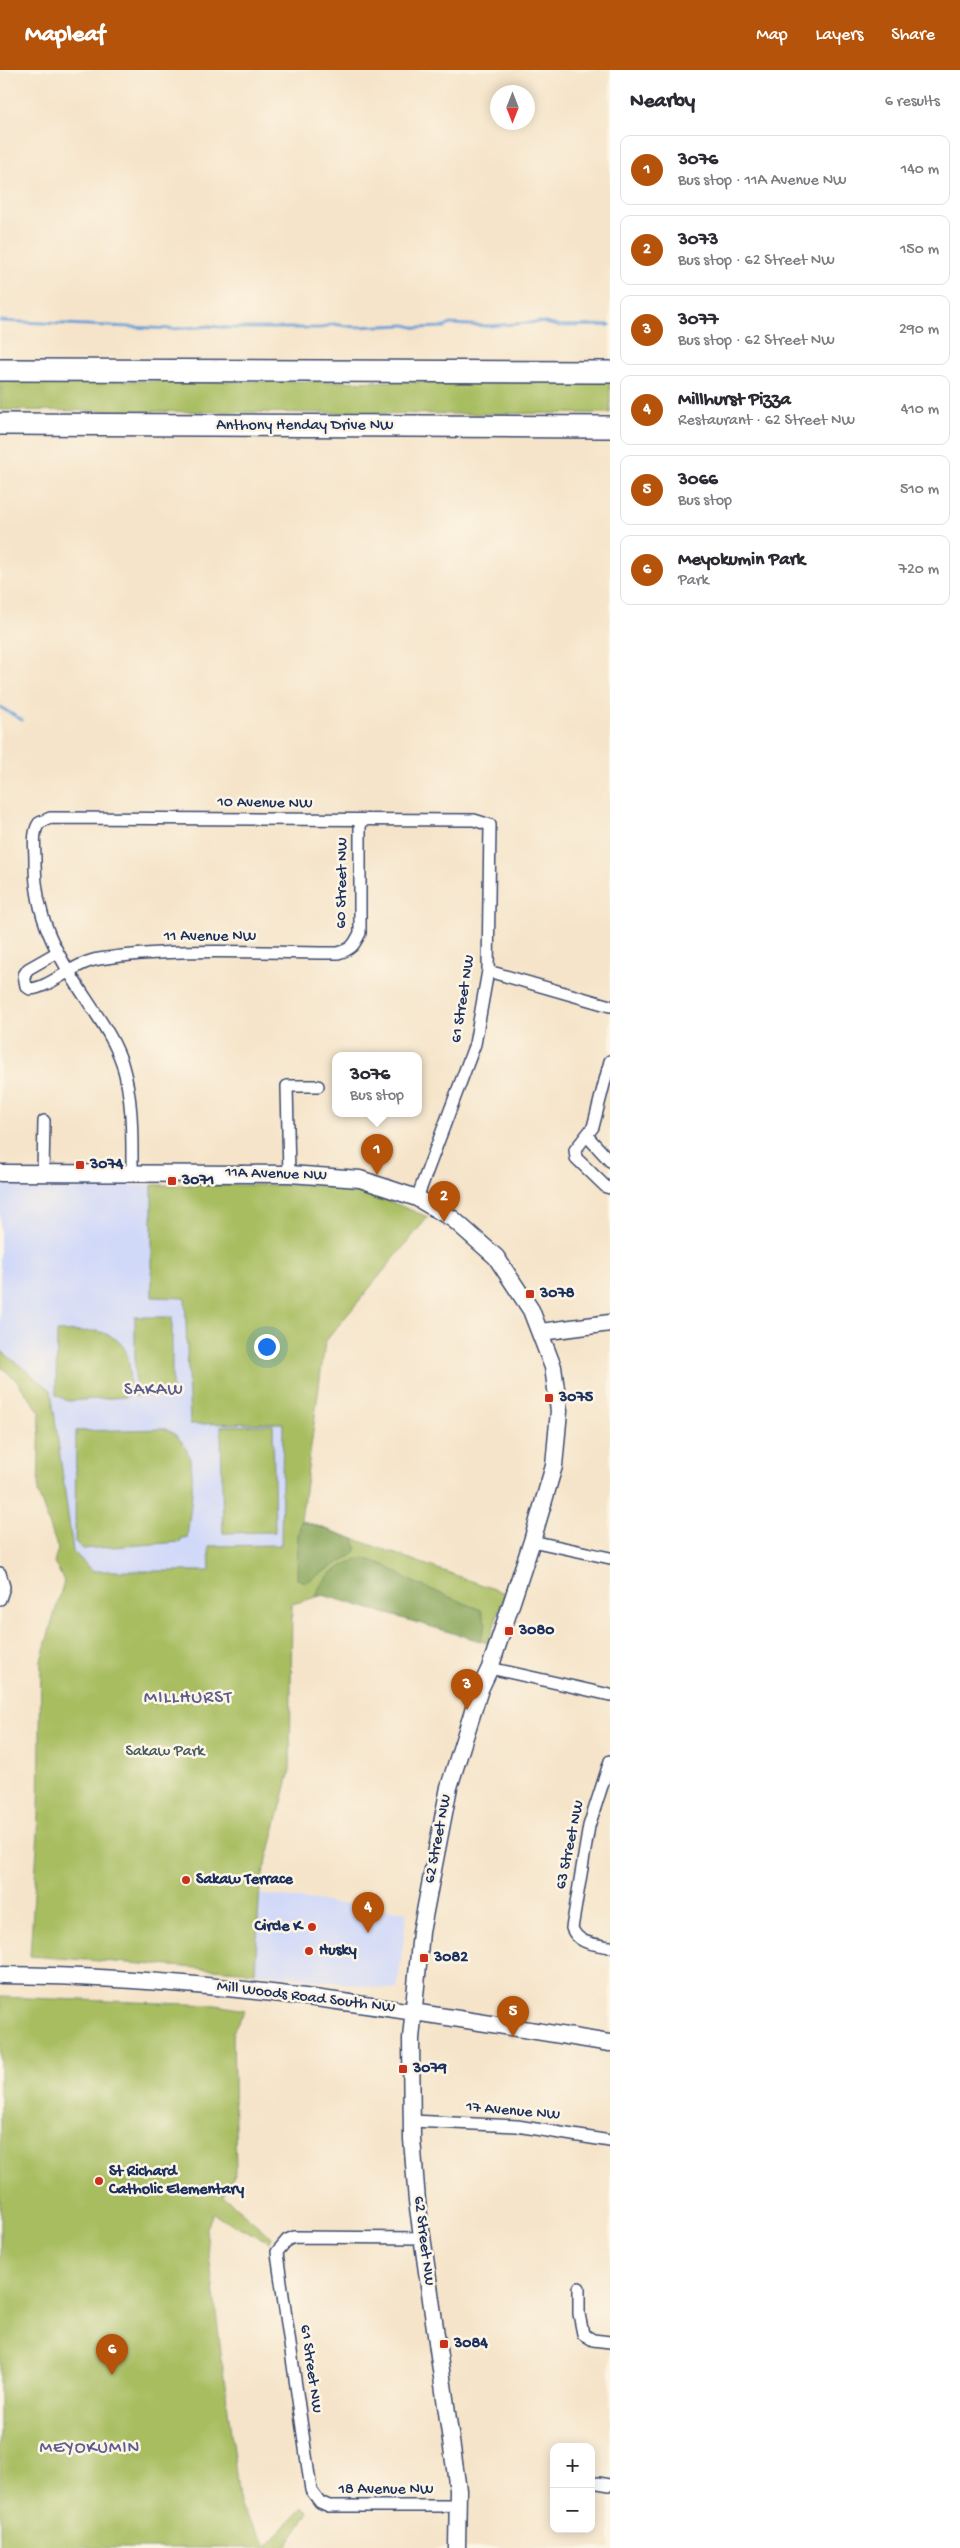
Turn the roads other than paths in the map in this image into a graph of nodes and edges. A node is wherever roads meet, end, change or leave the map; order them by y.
1 (0, 370) edge
2 (610, 372) edge
3 (0, 424) edge
4 (79, 425) junction
5 (610, 427) edge
6 (0, 434) edge
7 (360, 821) junction
8 (490, 825) joint
9 (354, 946) joint
10 (56, 953) junction
11 (67, 971) junction
12 (488, 971) junction
13 (610, 1006) edge
14 (610, 1061) edge
15 (318, 1086) dead end
16 (44, 1121) dead end
17 (588, 1137) junction
18 (610, 1161) edge
19 (132, 1172) junction
20 (0, 1173) edge
21 (43, 1173) junction
22 (289, 1174) junction
23 (610, 1188) edge
24 (417, 1198) junction
25 (610, 1323) edge
26 (541, 1332) junction
27 (532, 1541) junction
28 (610, 1558) edge
29 (0, 1573) edge
30 (0, 1599) edge
31 (490, 1668) junction
32 (610, 1695) edge
33 (610, 1761) edge
34 (610, 1946) edge
35 (0, 1975) edge
36 (414, 2011) junction
37 (610, 2044) edge
38 (412, 2121) junction
39 (610, 2141) edge
40 (421, 2238) junction
41 (579, 2288) dead end
42 (610, 2342) edge
43 (316, 2497) joint
44 (459, 2506) junction
45 (457, 2548) edge

1 - 2 highway
3 - 4 highway, Anthony Henday Drive NW
4 - 5 highway, Anthony Henday Drive NW
4 - 6 highway
7 - 8 street, 10 Avenue NW
7 - 9 street, 60 Street NW
7 - 10 street, 10 Avenue NW
8 - 12 street, 61 Street NW
9 - 11 street, 11 Avenue NW
10 - 11 street
10 - 11 street, 11 Avenue NW
11 - 19 street
12 - 13 street
12 - 24 street, 61 Street NW
14 - 17 street
15 - 22 street
16 - 21 street
17 - 18 street
17 - 23 street
19 - 21 street, 11A Avenue NW
19 - 22 street, 11A Avenue NW
20 - 21 street, 11A Avenue NW
22 - 24 street, 11A Avenue NW
24 - 26 street, 62 Street NW
25 - 26 street
26 - 27 street, 62 Street NW
27 - 28 street
27 - 31 street, 62 Street NW
29 - 30 street
31 - 32 street
31 - 36 street, 62 Street NW
33 - 34 street, 63 Street NW
35 - 36 street, Mill Woods Road South NW
36 - 37 street, Mill Woods Road South NW
36 - 38 street, 62 Street NW
38 - 39 street, 17 Avenue NW
38 - 40 street, 62 Street NW
40 - 43 street, 61 Street NW
40 - 44 street, 62 Street NW
41 - 42 street
43 - 44 street, 18 Avenue NW
44 - 45 street, 62 Street NW

